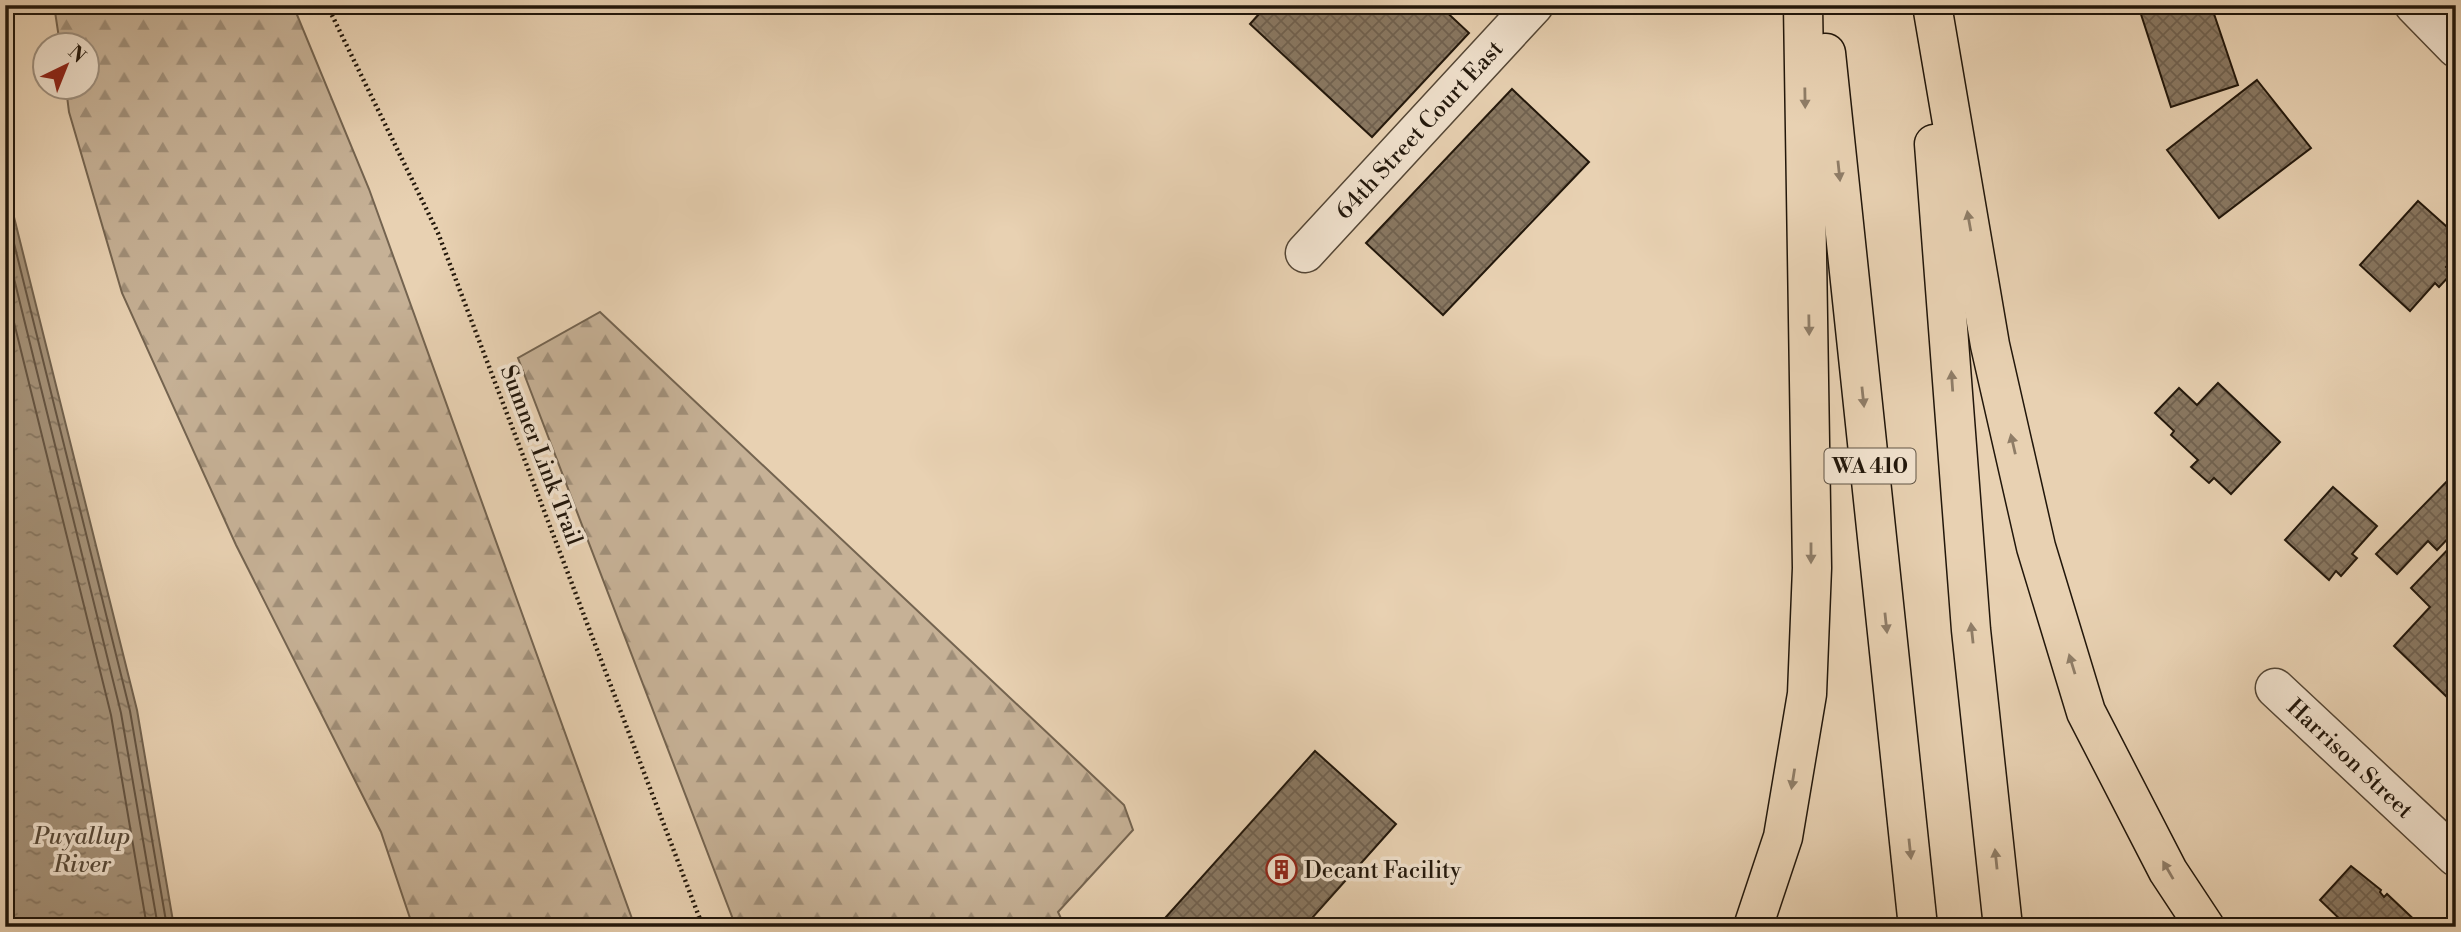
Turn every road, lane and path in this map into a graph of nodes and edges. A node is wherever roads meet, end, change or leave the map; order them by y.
1 (327, 5) edge
2 (1534, 5) edge
3 (1803, 5) edge
4 (1821, 5) edge
5 (1923, 5) edge
6 (1932, 5) edge
7 (2414, 5) edge
8 (2456, 48) edge
9 (1305, 253) dead end
10 (2276, 688) dead end
11 (2456, 857) edge
12 (703, 927) edge
13 (1753, 927) edge
14 (1918, 927) edge
15 (2003, 927) edge
16 (2205, 927) edge

1 - 12 path, Sumner Link Trail
2 - 9 street, 64th Street Court East
3 -> 13 highway
4 -> 14 highway, WA 410
15 -> 5 highway
16 -> 6 highway
7 - 8 street
10 - 11 street, Harrison Street

